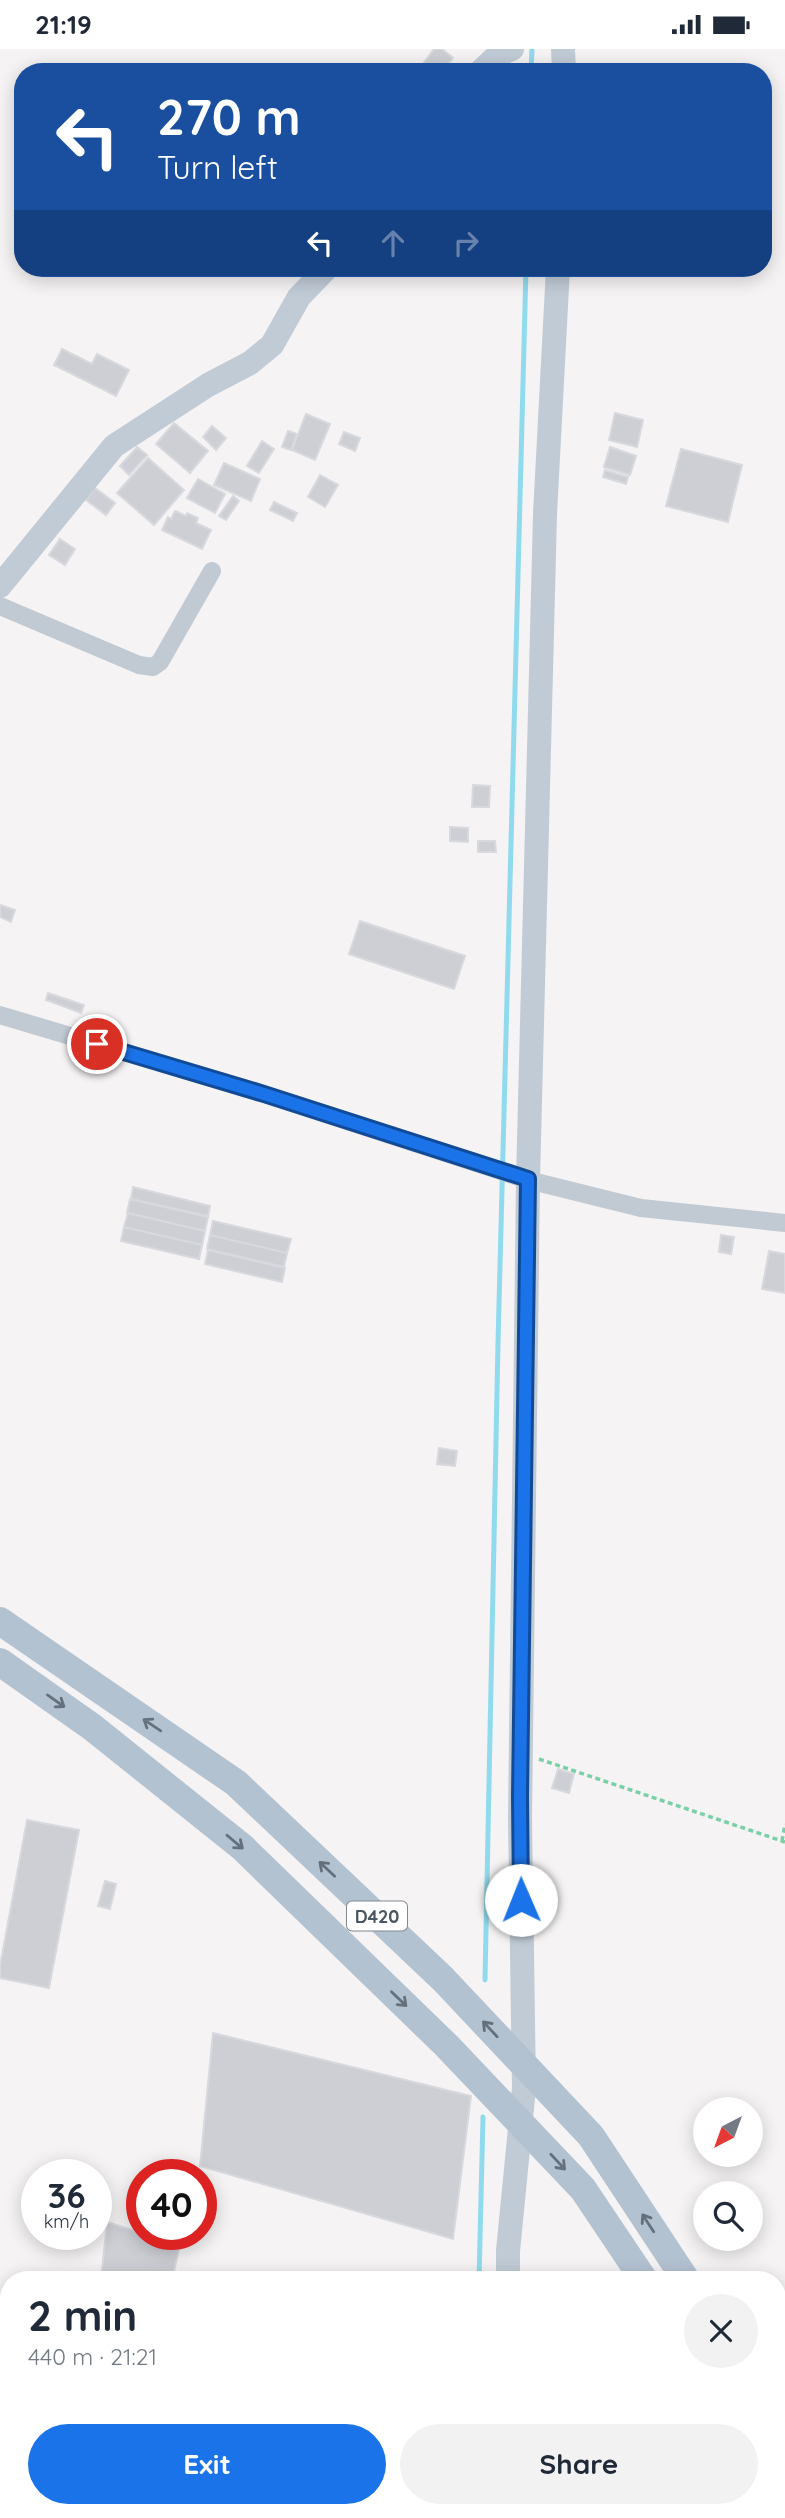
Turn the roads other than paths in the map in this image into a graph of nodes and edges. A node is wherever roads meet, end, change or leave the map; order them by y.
1 (512, 49) edge
2 (490, 63) edge
3 (318, 277) edge
4 (558, 277) edge
5 (212, 571) dead end
6 (0, 586) edge
7 (0, 607) edge
8 (0, 1015) edge
9 (528, 1179) junction
10 (785, 1223) edge
11 (0, 1621) edge
12 (0, 1662) edge
13 (524, 2064) junction
14 (520, 2122) junction
15 (509, 2271) edge
16 (638, 2271) edge
17 (680, 2271) edge

1 - 2 street
3 - 6 street
4 - 9 street
5 - 7 street
8 - 9 street
9 - 10 street
9 - 13 street
13 -> 11 main road, D420
12 -> 14 main road, D420
13 - 14 street
17 -> 13 main road, D420
14 - 15 street
14 -> 16 main road, D420

